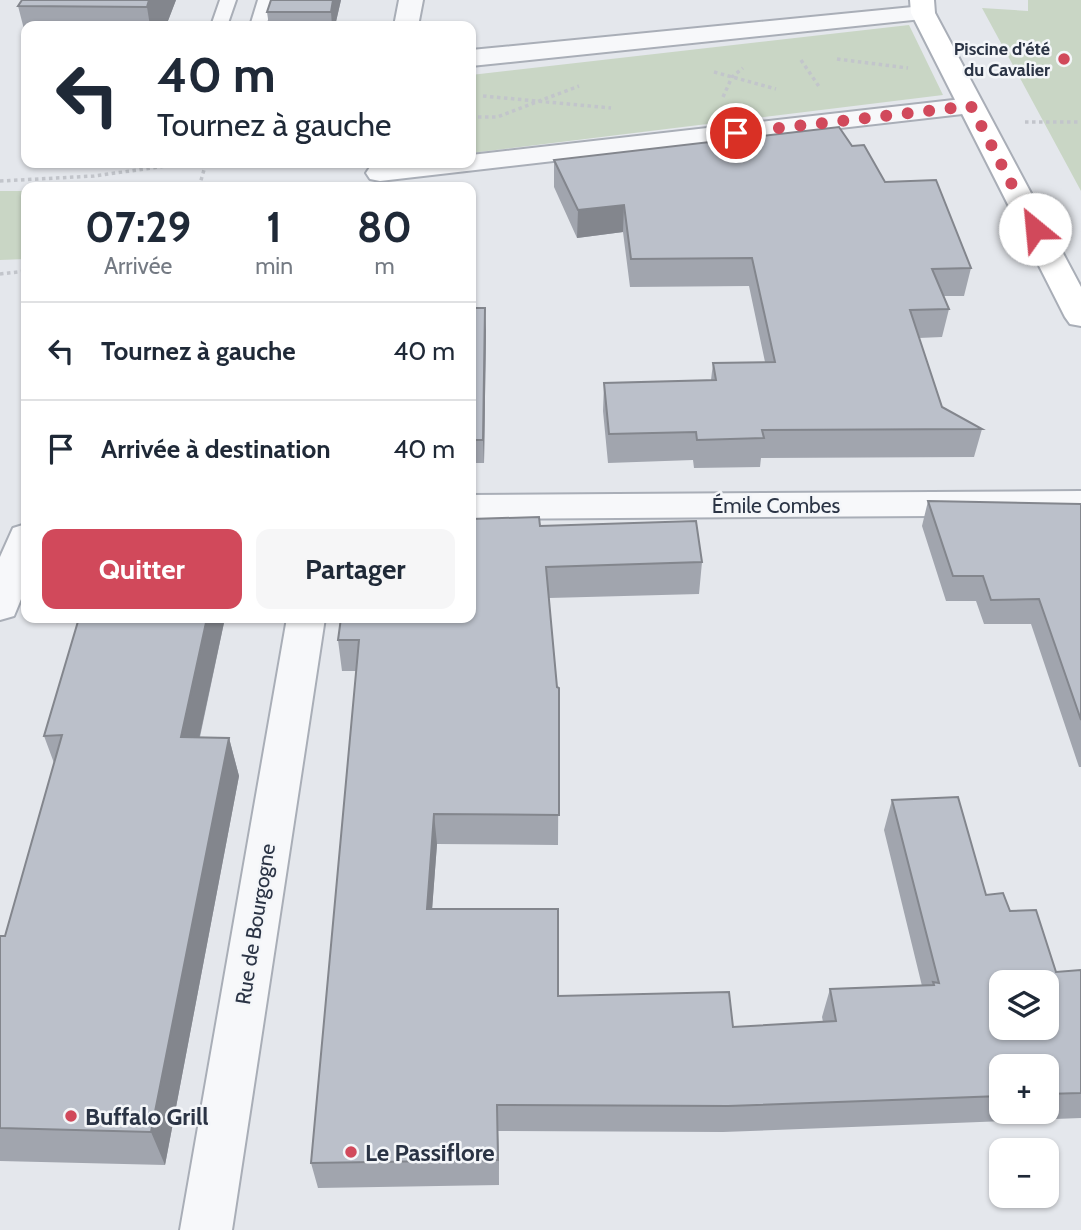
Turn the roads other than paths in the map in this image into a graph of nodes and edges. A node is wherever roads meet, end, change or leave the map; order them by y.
1 (228, 0) edge
2 (266, 0) edge
3 (411, 0) edge
4 (923, 6) edge
5 (221, 21) edge
6 (260, 21) edge
7 (407, 21) edge
8 (476, 57) edge
9 (971, 106) junction
10 (476, 162) edge
11 (429, 168) edge
12 (380, 174) edge
13 (1081, 317) edge
14 (1081, 503) edge
15 (476, 507) edge
16 (21, 550) edge
17 (0, 606) edge
18 (305, 623) edge
19 (206, 1230) edge

1 - 5 lane
2 - 6 lane
3 - 7 street
4 - 8 street
4 - 9 street
9 - 10 street
9 - 13 street
11 - 12 street
14 - 15 street, Émile Combes
16 - 17 street
18 - 19 street, Rue de Bourgogne

